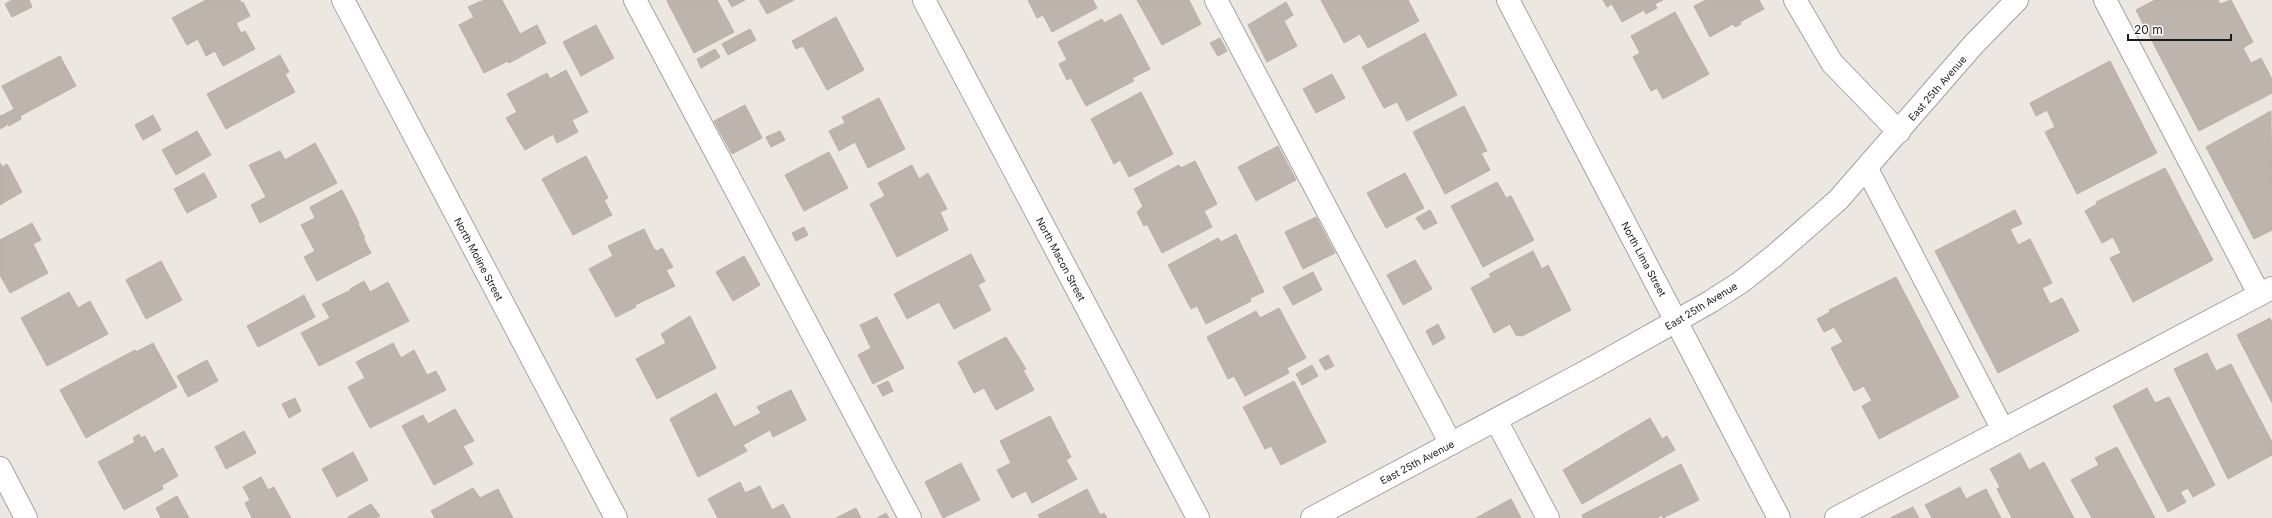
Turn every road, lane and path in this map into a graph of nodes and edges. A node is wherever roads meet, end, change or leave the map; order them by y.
1 (342, 0) edge
2 (635, 0) edge
3 (924, 0) edge
4 (1216, 0) edge
5 (1508, 0) edge
6 (1795, 0) edge
7 (2017, 0) edge
8 (2105, 0) edge
9 (1899, 132) junction
10 (1867, 169) junction
11 (2266, 291) edge
12 (1677, 321) junction
13 (1496, 420) junction
14 (2003, 430) junction
15 (1451, 444) junction
16 (0, 468) edge
17 (26, 518) edge
18 (616, 518) edge
19 (910, 518) edge
20 (1198, 518) edge
21 (1312, 518) edge
22 (1548, 518) edge
23 (1779, 518) edge
24 (1836, 518) edge

1 - 18 street, North Moline Street
2 - 19 street
3 - 20 street, North Macon Street
4 - 15 street
5 - 12 street, North Lima Street
6 - 9 street
7 - 9 street, East 25th Avenue
8 - 11 street
9 - 10 street, East 25th Avenue
10 - 12 street, East 25th Avenue
10 - 14 street
11 - 14 street
12 - 13 street, East 25th Avenue
12 - 23 street, North Lima Street
13 - 15 street, East 25th Avenue
13 - 22 street
14 - 24 street
15 - 21 street, East 25th Avenue
16 - 17 street

